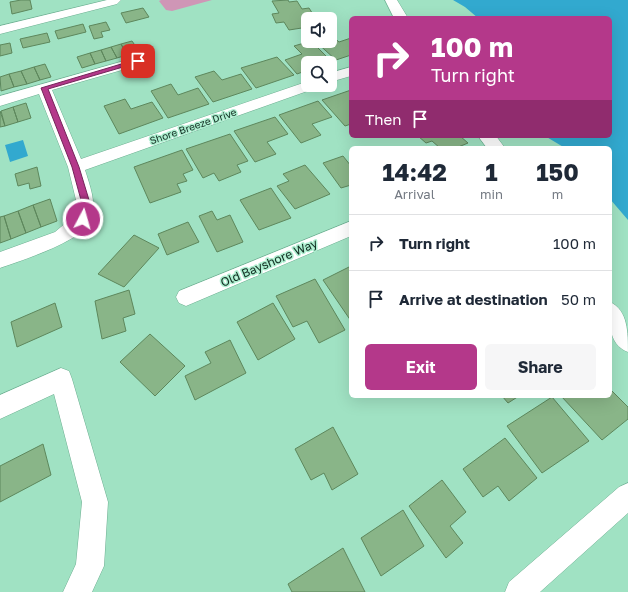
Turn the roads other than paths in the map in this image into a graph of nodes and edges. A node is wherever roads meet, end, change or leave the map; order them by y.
1 (115, 0) edge
2 (392, 0) edge
3 (400, 16) edge
4 (0, 30) edge
5 (138, 61) dead end
6 (349, 72) edge
7 (337, 76) edge
8 (44, 88) junction
9 (301, 88) edge
10 (0, 101) edge
11 (76, 167) junction
12 (349, 229) edge
13 (0, 260) edge
14 (186, 298) dead end
15 (612, 315) edge
16 (628, 341) edge
17 (0, 407) edge
18 (628, 496) edge
19 (77, 592) edge
20 (518, 592) edge

1 - 4 street
2 - 3 street
5 - 8 street
6 - 7 street
8 - 10 street
8 - 11 street
9 - 11 street, Shore Breeze Drive
11 - 13 street
12 - 14 street, Old Bayshore Way
15 - 16 street
17 - 19 street
18 - 20 street

